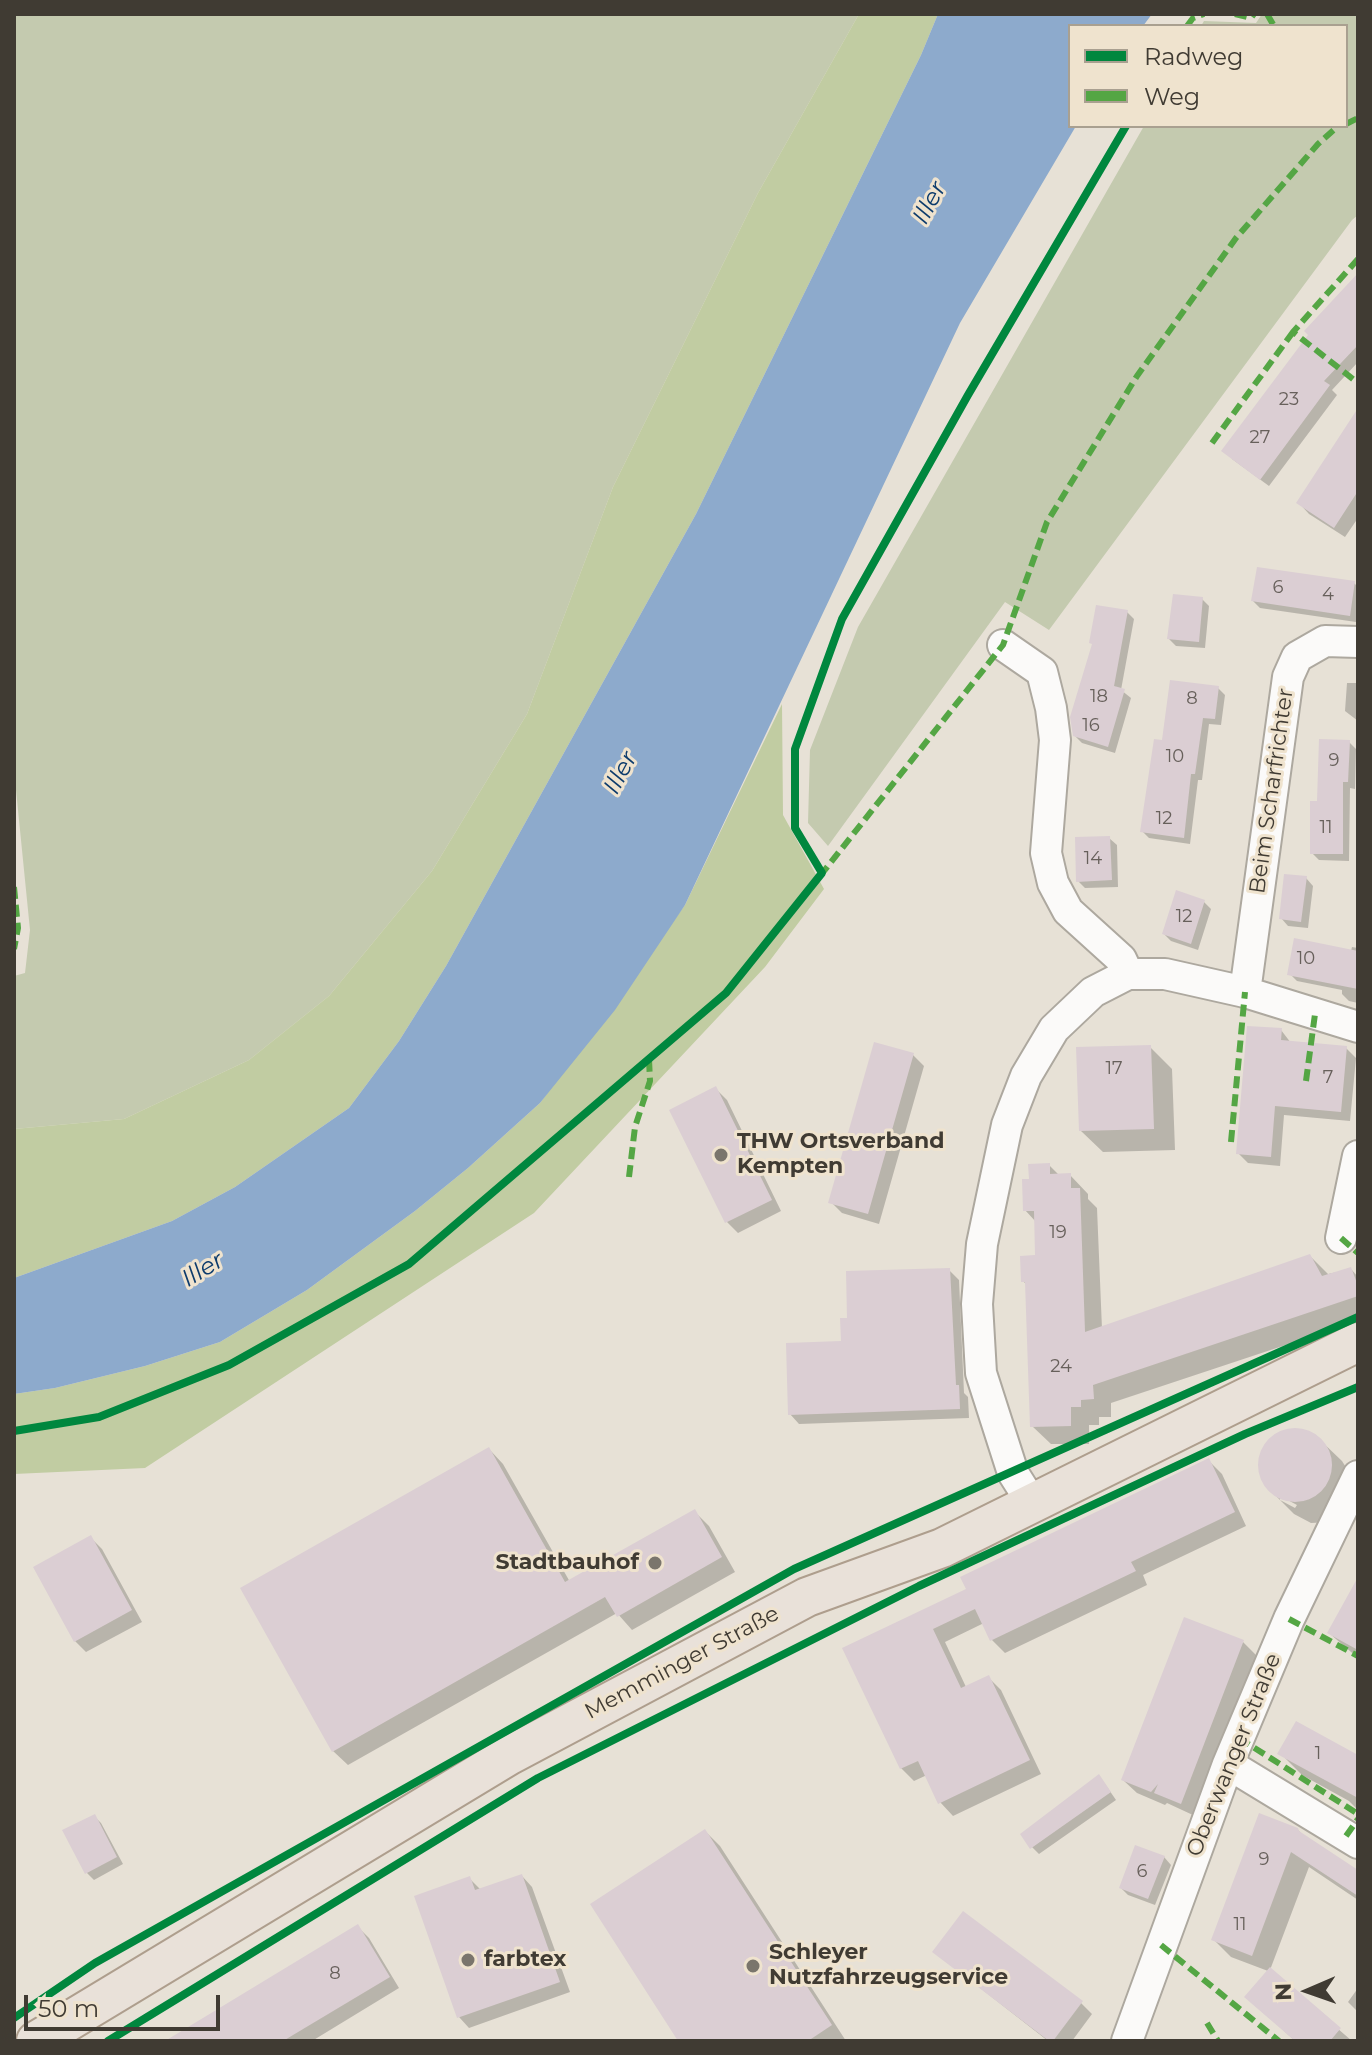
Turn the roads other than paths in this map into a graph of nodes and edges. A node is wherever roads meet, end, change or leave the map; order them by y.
1 (1358, 642) edge
2 (1003, 645) dead end
3 (1128, 974) junction
4 (1245, 992) junction
5 (1358, 1027) edge
6 (1358, 1156) edge
7 (1341, 1238) dead end
8 (1358, 1342) edge
9 (1358, 1476) edge
10 (1032, 1503) junction
11 (1228, 1764) junction
12 (1358, 1843) edge
13 (36, 2041) edge
14 (1127, 2041) edge

1 - 4 street, Beim Scharfrichter
2 - 3 street
3 - 4 street
3 - 10 street
4 - 5 street
6 - 7 street
8 - 10 main road, Memminger Straße
9 - 11 street, Oberwanger Straße
10 - 13 main road, Memminger Straße
11 - 12 street
11 - 14 street, Oberwanger Straße

